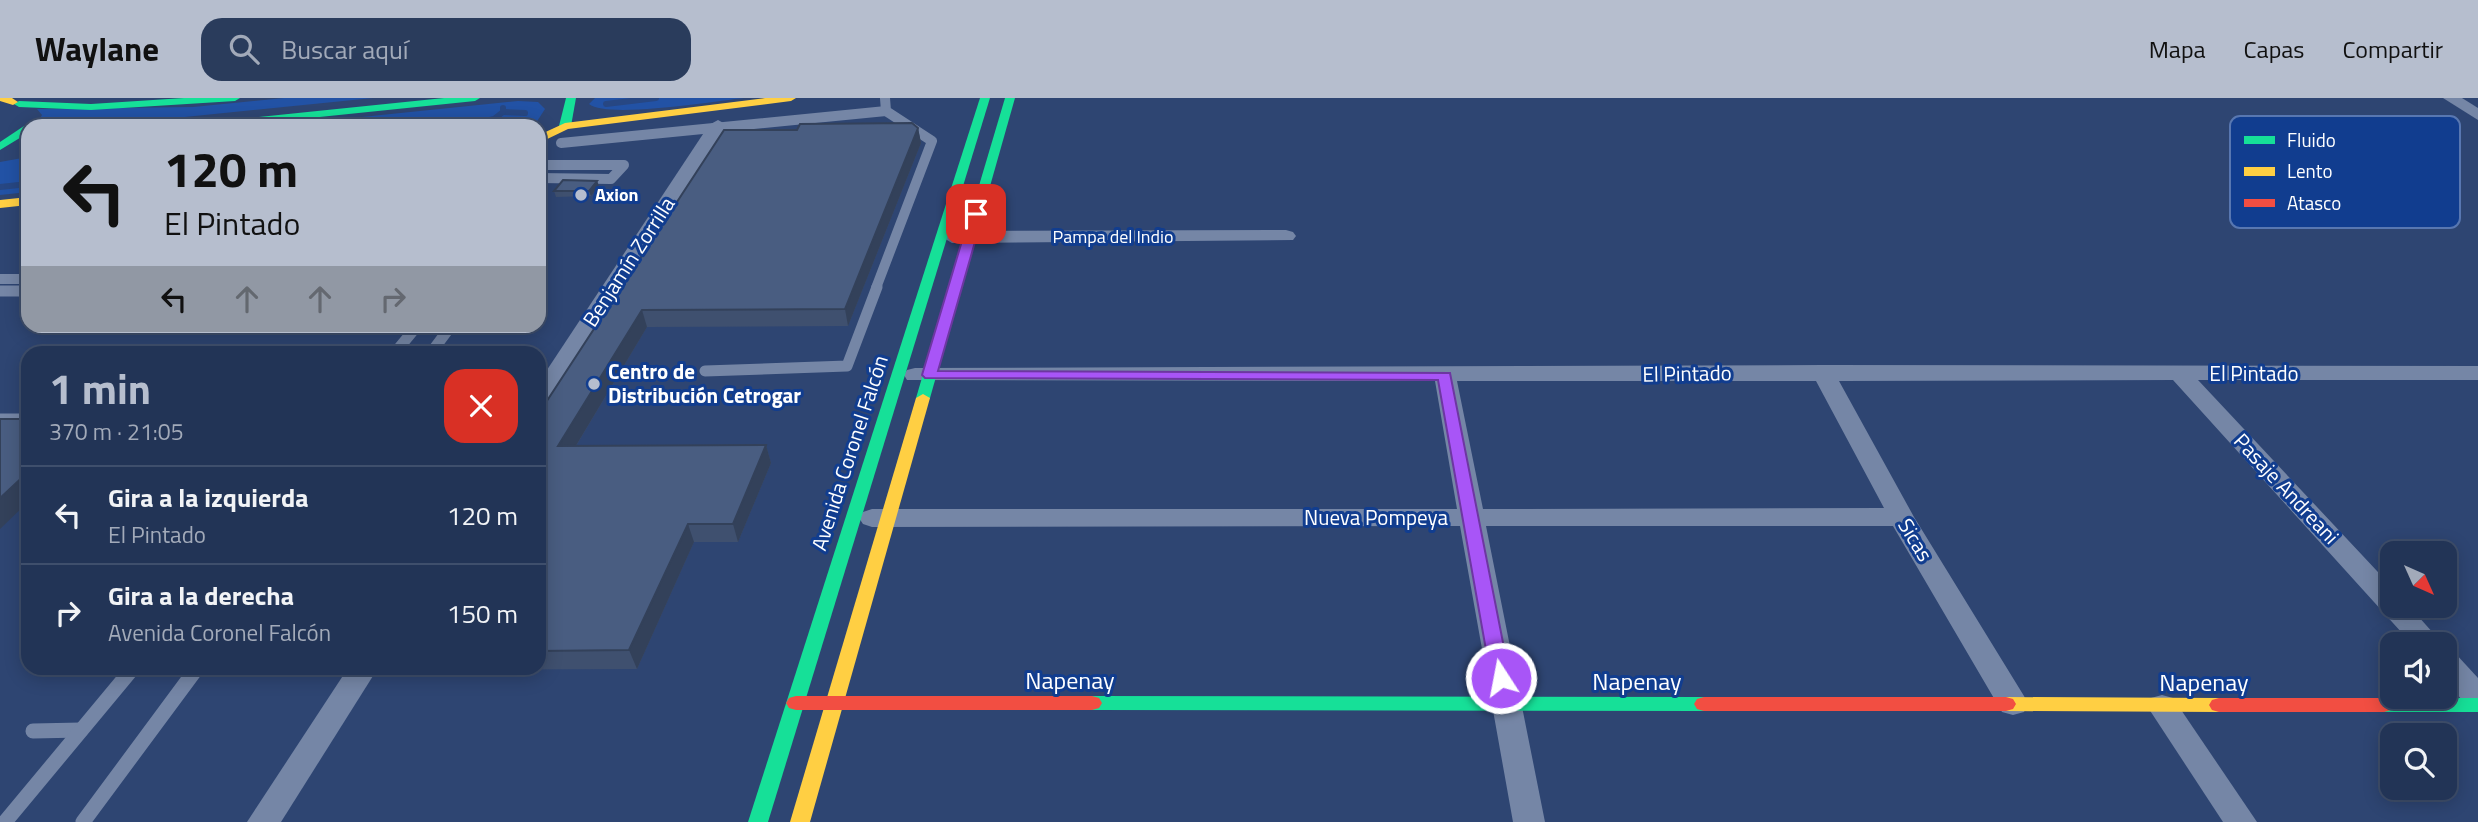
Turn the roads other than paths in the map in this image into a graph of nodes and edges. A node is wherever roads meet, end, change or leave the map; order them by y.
1 (235, 98) edge
2 (475, 98) edge
3 (571, 98) edge
4 (791, 98) edge
5 (885, 98) edge
6 (985, 98) edge
7 (1010, 98) edge
8 (2451, 98) edge
9 (9, 101) edge
10 (886, 111) junction
11 (2478, 115) edge
12 (32, 119) edge
13 (270, 119) edge
14 (718, 125) junction
15 (21, 133) edge
16 (551, 138) edge
17 (0, 147) edge
18 (19, 154) dead end
19 (0, 158) edge
20 (547, 165) joint
21 (546, 176) edge
22 (21, 202) edge
23 (0, 204) edge
24 (1286, 236) dead end
25 (940, 237) junction
26 (970, 237) junction
27 (0, 279) edge
28 (21, 279) edge
29 (0, 291) edge
30 (21, 291) edge
31 (705, 371) dead end
32 (1823, 372) junction
33 (2478, 373) edge
34 (2180, 374) junction
35 (897, 375) junction
36 (930, 375) junction
37 (1445, 376) junction
38 (546, 389) edge
39 (0, 418) edge
40 (21, 419) edge
41 (1901, 517) junction
42 (852, 518) junction
43 (888, 518) junction
44 (1470, 518) junction
45 (2380, 591) edge
46 (2405, 618) edge
47 (2418, 632) edge
48 (2457, 674) edge
49 (127, 675) edge
50 (192, 675) edge
51 (358, 675) edge
52 (2478, 698) edge
53 (796, 703) junction
54 (834, 704) junction
55 (2013, 704) junction
56 (1506, 705) junction
57 (2478, 705) edge
58 (2162, 706) junction
59 (81, 730) junction
60 (33, 731) dead end
61 (5, 822) edge
62 (83, 822) edge
63 (263, 822) edge
64 (758, 822) edge
65 (800, 822) edge
66 (1529, 822) edge
67 (2241, 822) edge

1 - 9 main road
2 - 13 main road
3 - 16 main road
4 - 16 main road
5 - 10 lane
6 - 25 main road, Avenida Coronel Falcón
7 - 26 main road
8 - 11 street
9 - 12 main road
10 - 14 lane
10 - 31 lane
14 - 16 lane
14 - 38 street, Benjamín Zorrilla
15 - 17 main road
16 - 20 lane
18 - 19 main road
20 - 21 lane
22 - 23 main road
24 - 26 street, Pampa del Indio
25 - 26 street, Pampa del Indio
25 - 35 main road, Avenida Coronel Falcón
26 - 36 main road
27 - 28 lane
29 - 30 lane
32 - 34 street, El Pintado
32 - 37 street, El Pintado
32 - 41 street, Sicas
33 - 34 street, El Pintado
34 - 45 street, Pasaje Andreani
35 - 36 street, El Pintado
35 - 42 main road, Avenida Coronel Falcón
36 - 37 street, El Pintado
36 - 43 main road
37 - 44 street
39 - 40 lane
41 - 44 street, Nueva Pompeya
41 - 55 street, Sicas
42 - 43 street, Nueva Pompeya
42 - 53 main road, Avenida Coronel Falcón
43 - 44 street, Nueva Pompeya
43 - 54 main road
44 - 56 street
46 - 47 street, Pasaje Andreani
48 - 52 street
49 - 59 lane
50 - 62 lane
51 - 63 street
53 - 54 main road, Napenay
53 - 64 main road, Avenida Coronel Falcón
54 - 56 main road, Napenay
54 - 65 main road
55 - 56 main road, Napenay
55 - 58 main road, Napenay
56 - 66 street
57 - 58 main road, Napenay
58 - 67 street
59 - 60 lane
59 - 61 lane

